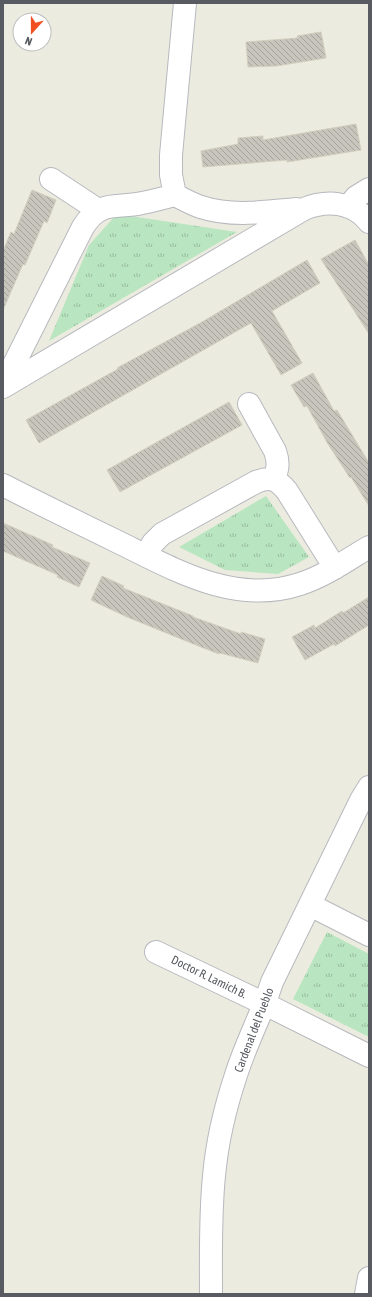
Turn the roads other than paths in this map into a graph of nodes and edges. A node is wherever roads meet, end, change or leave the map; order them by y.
1 (185, 3) edge
2 (51, 179) dead end
3 (369, 188) edge
4 (175, 195) junction
5 (348, 207) junction
6 (304, 208) junction
7 (98, 210) junction
8 (243, 213) junction
9 (369, 222) edge
10 (249, 241) junction
11 (33, 326) junction
12 (57, 355) junction
13 (3, 387) edge
14 (249, 404) dead end
15 (274, 479) junction
16 (3, 486) edge
17 (369, 547) edge
18 (146, 555) junction
19 (335, 568) junction
20 (369, 787) edge
21 (310, 905) junction
22 (369, 935) edge
23 (156, 952) dead end
24 (265, 1004) junction
25 (369, 1056) edge
26 (369, 1278) edge
27 (211, 1294) edge
28 (366, 1294) edge

1 - 4 street
2 - 7 street
3 - 5 street
4 - 7 street
4 - 8 street
5 - 6 street
5 - 9 street
6 - 8 street
6 - 10 street
7 - 11 street
8 - 10 street
10 - 12 street
11 - 12 street
11 - 13 street
12 - 13 street
14 - 15 street
15 - 18 street
15 - 19 street
16 - 18 street
17 - 19 street
18 - 19 street
20 - 21 street, Cardenal del Pueblo
21 - 22 street
21 - 24 street, Cardenal del Pueblo
23 - 24 street, Doctor R. Lamich B.
24 - 25 street, Doctor R. Lamich B.
24 - 27 street, Cardenal del Pueblo
26 - 28 street

